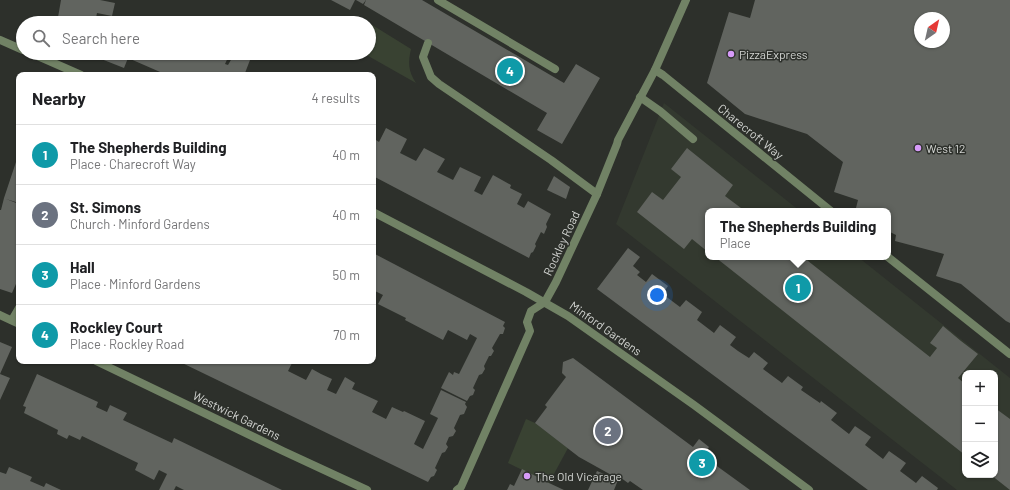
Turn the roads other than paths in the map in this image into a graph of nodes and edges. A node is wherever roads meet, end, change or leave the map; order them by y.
1 (438, 0) edge
2 (686, 0) edge
3 (0, 40) edge
4 (428, 43) dead end
5 (16, 47) edge
6 (47, 60) edge
7 (555, 69) dead end
8 (655, 70) junction
9 (74, 72) edge
10 (640, 97) junction
11 (693, 139) dead end
12 (597, 194) junction
13 (827, 208) edge
14 (376, 214) edge
15 (891, 259) edge
16 (545, 302) junction
17 (0, 315) edge
18 (15, 322) edge
19 (1010, 354) edge
20 (102, 364) edge
21 (367, 490) edge
22 (457, 490) edge
23 (809, 490) edge

1 - 7 street
2 - 8 street, Rockley Road
3 - 5 street
4 - 12 street
6 - 9 street
8 - 10 street, Rockley Road
8 - 13 street, Charecroft Way
10 - 11 street
10 - 12 street, Rockley Road
12 - 16 street, Rockley Road
14 - 16 street, Minford Gardens
15 - 19 street
16 - 22 street, Rockley Road
16 - 23 street, Minford Gardens
17 - 18 street
20 - 21 street, Westwick Gardens

